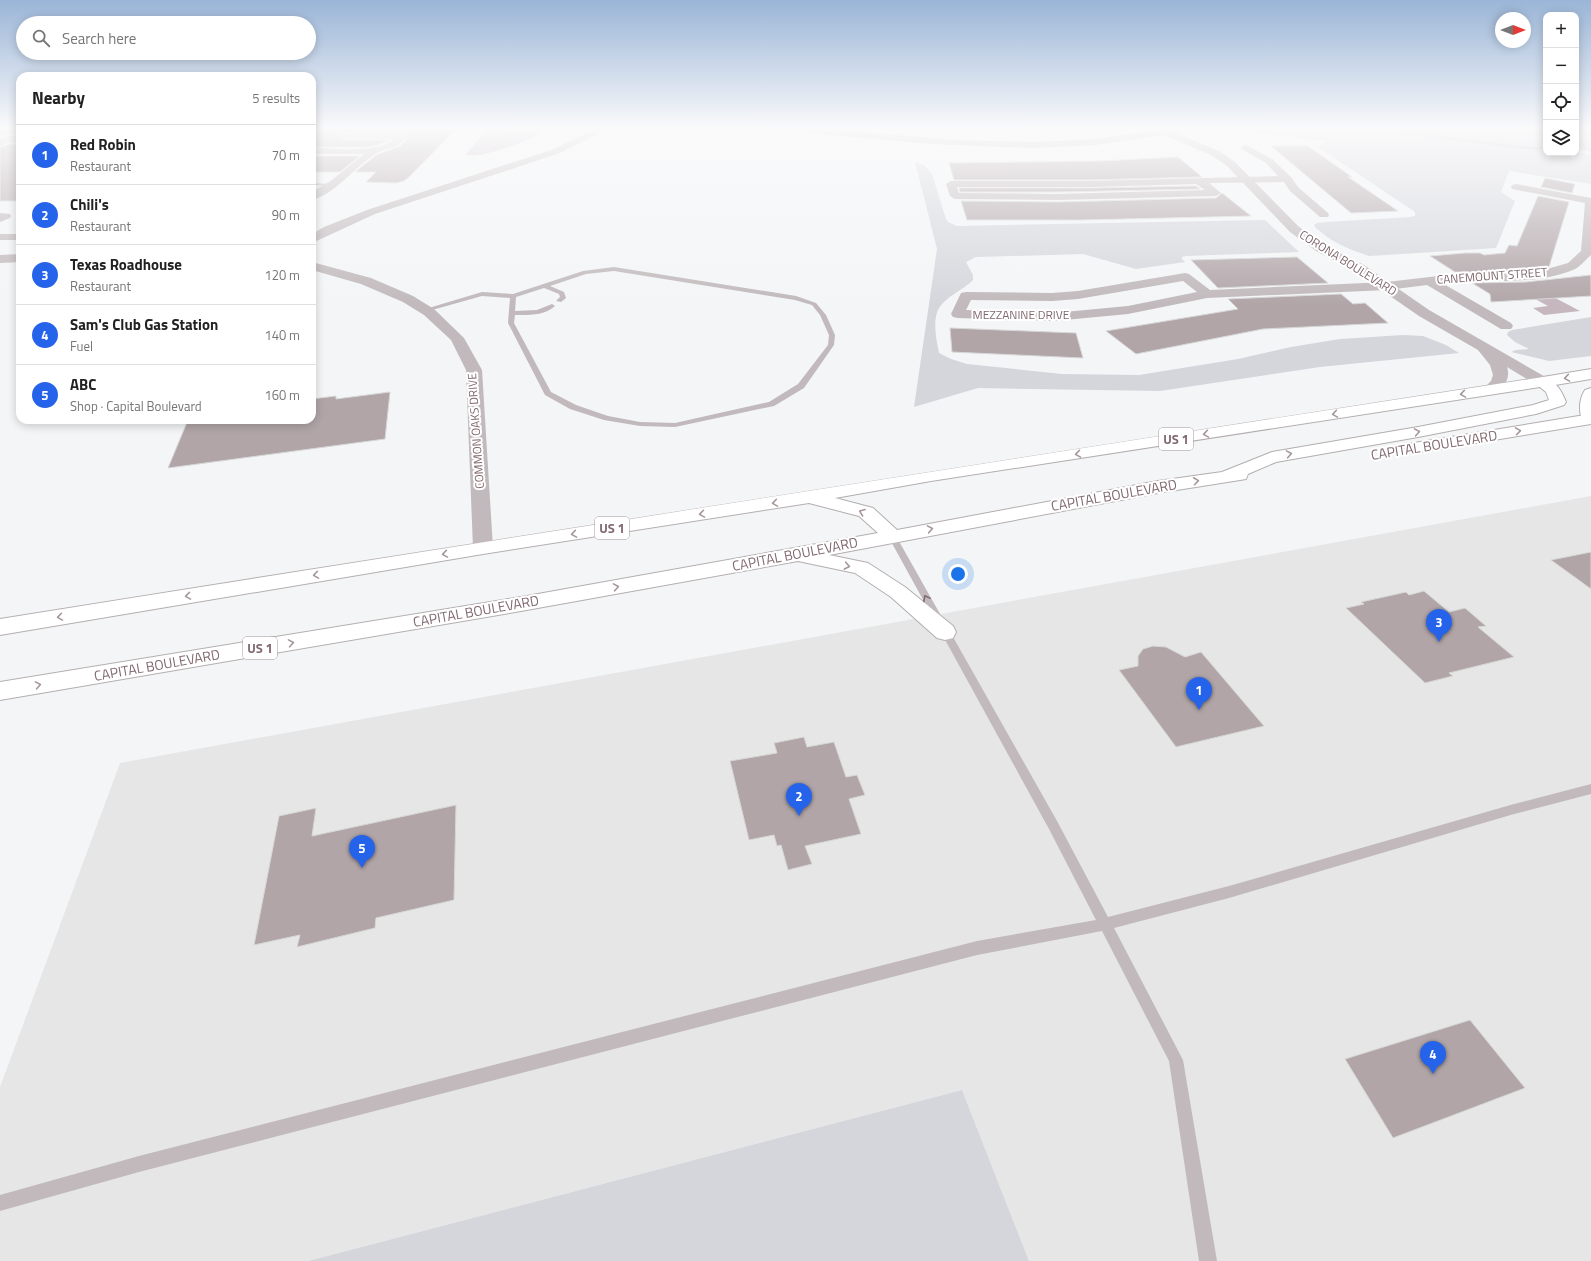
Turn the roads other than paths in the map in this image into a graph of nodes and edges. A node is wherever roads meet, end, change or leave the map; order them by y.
1 (326, 188) edge
2 (444, 188) edge
3 (952, 188) edge
4 (1209, 188) edge
5 (1253, 188) edge
6 (1293, 188) edge
7 (1521, 188) edge
8 (316, 194) edge
9 (1591, 201) edge
10 (1324, 215) dead end
11 (0, 216) edge
12 (0, 219) edge
13 (0, 237) edge
14 (16, 237) edge
15 (316, 237) edge
16 (1589, 253) edge
17 (16, 258) edge
18 (0, 259) edge
19 (316, 267) edge
20 (1428, 281) junction
21 (546, 286) junction
22 (1387, 286) junction
23 (1207, 294) junction
24 (513, 296) junction
25 (559, 301) dead end
26 (552, 306) dead end
27 (425, 310) junction
28 (512, 313) junction
29 (1506, 326) dead end
30 (1482, 346) junction
31 (1591, 374) edge
32 (1543, 382) junction
33 (1490, 390) junction
34 (1591, 393) edge
35 (1591, 419) edge
36 (1226, 477) junction
37 (810, 498) junction
38 (892, 536) junction
39 (483, 548) junction
40 (795, 555) junction
41 (0, 627) edge
42 (945, 632) junction
43 (0, 692) edge
44 (1591, 790) edge
45 (1106, 924) junction
46 (0, 1203) edge
47 (1208, 1261) edge

1 - 8 street
2 - 15 street
3 - 4 street
5 - 22 street, CORONA BOULEVARD
6 - 10 street
7 - 9 street
9 - 16 street, CANEMOUNT STREET
11 - 12 street
13 - 14 street
16 - 20 street, CANEMOUNT STREET
17 - 18 street
19 - 27 street, COMMON OAKS DRIVE
20 - 22 street, CANEMOUNT STREET
20 - 29 street
21 - 24 lane
21 - 25 lane
21 - 28 lane
22 - 23 street, MEZZANINE DRIVE
22 - 30 street, CORONA BOULEVARD
23 - 23 street, MEZZANINE DRIVE
24 - 27 lane
24 - 28 lane
26 - 28 lane
27 - 39 street, COMMON OAKS DRIVE
30 - 32 street, CORONA BOULEVARD
30 - 33 street, CORONA BOULEVARD
31 -> 32 highway, US 1
32 - 33 highway, US 1
36 -> 32 highway
33 -> 37 highway, US 1
34 - 35 highway
36 -> 35 highway, CAPITAL BOULEVARD / US 1
38 -> 36 highway, CAPITAL BOULEVARD / US 1
38 -> 37 highway
37 -> 39 highway, US 1
38 - 40 highway, CAPITAL BOULEVARD / US 1
42 -> 38 lane
39 -> 41 highway, US 1
40 -> 42 highway
43 -> 40 highway, CAPITAL BOULEVARD / US 1
42 - 45 lane
44 - 45 lane
45 - 46 lane
45 - 47 lane

